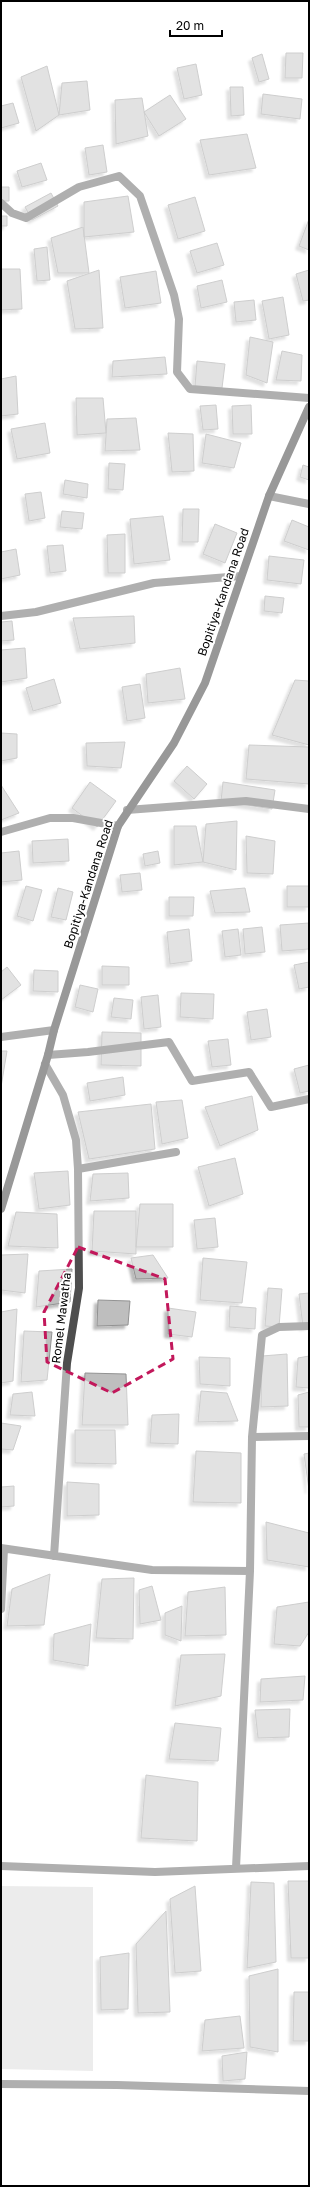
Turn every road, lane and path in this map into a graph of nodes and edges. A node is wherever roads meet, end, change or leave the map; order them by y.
1 (1, 203) edge
2 (309, 398) edge
3 (309, 407) edge
4 (269, 496) junction
5 (309, 504) edge
6 (241, 576) junction
7 (1, 616) edge
8 (309, 809) edge
9 (127, 810) junction
10 (118, 826) junction
11 (1, 832) edge
12 (54, 1030) junction
13 (1, 1037) edge
14 (48, 1055) junction
15 (45, 1064) junction
16 (309, 1099) edge
17 (176, 1152) dead end
18 (78, 1169) junction
19 (1, 1209) edge
20 (309, 1326) edge
21 (309, 1436) edge
22 (252, 1437) junction
23 (3, 1549) edge
24 (54, 1556) junction
25 (250, 1571) junction
26 (1, 1609) edge
27 (1, 1866) edge
28 (309, 1866) edge
29 (236, 1868) junction
30 (1, 2084) edge
31 (309, 2092) edge

1 - 2 street
3 - 4 street, Bopitiya-Kandana Road
4 - 5 street
4 - 6 street, Bopitiya-Kandana Road
6 - 7 street
6 - 9 street, Bopitiya-Kandana Road
8 - 9 street
9 - 10 street, Bopitiya-Kandana Road
10 - 11 street
10 - 12 street, Bopitiya-Kandana Road
12 - 13 street
12 - 14 street, Bopitiya-Kandana Road
14 - 15 street, Bopitiya-Kandana Road
14 - 16 street
15 - 18 street, Romel Mawatha
15 - 19 street, Bopitiya-Kandana Road
17 - 18 street
18 - 24 street, Romel Mawatha
20 - 22 street
21 - 22 street
22 - 25 street
23 - 24 street
23 - 26 street
24 - 25 street
25 - 29 street
27 - 29 street
28 - 29 street
30 - 31 street

